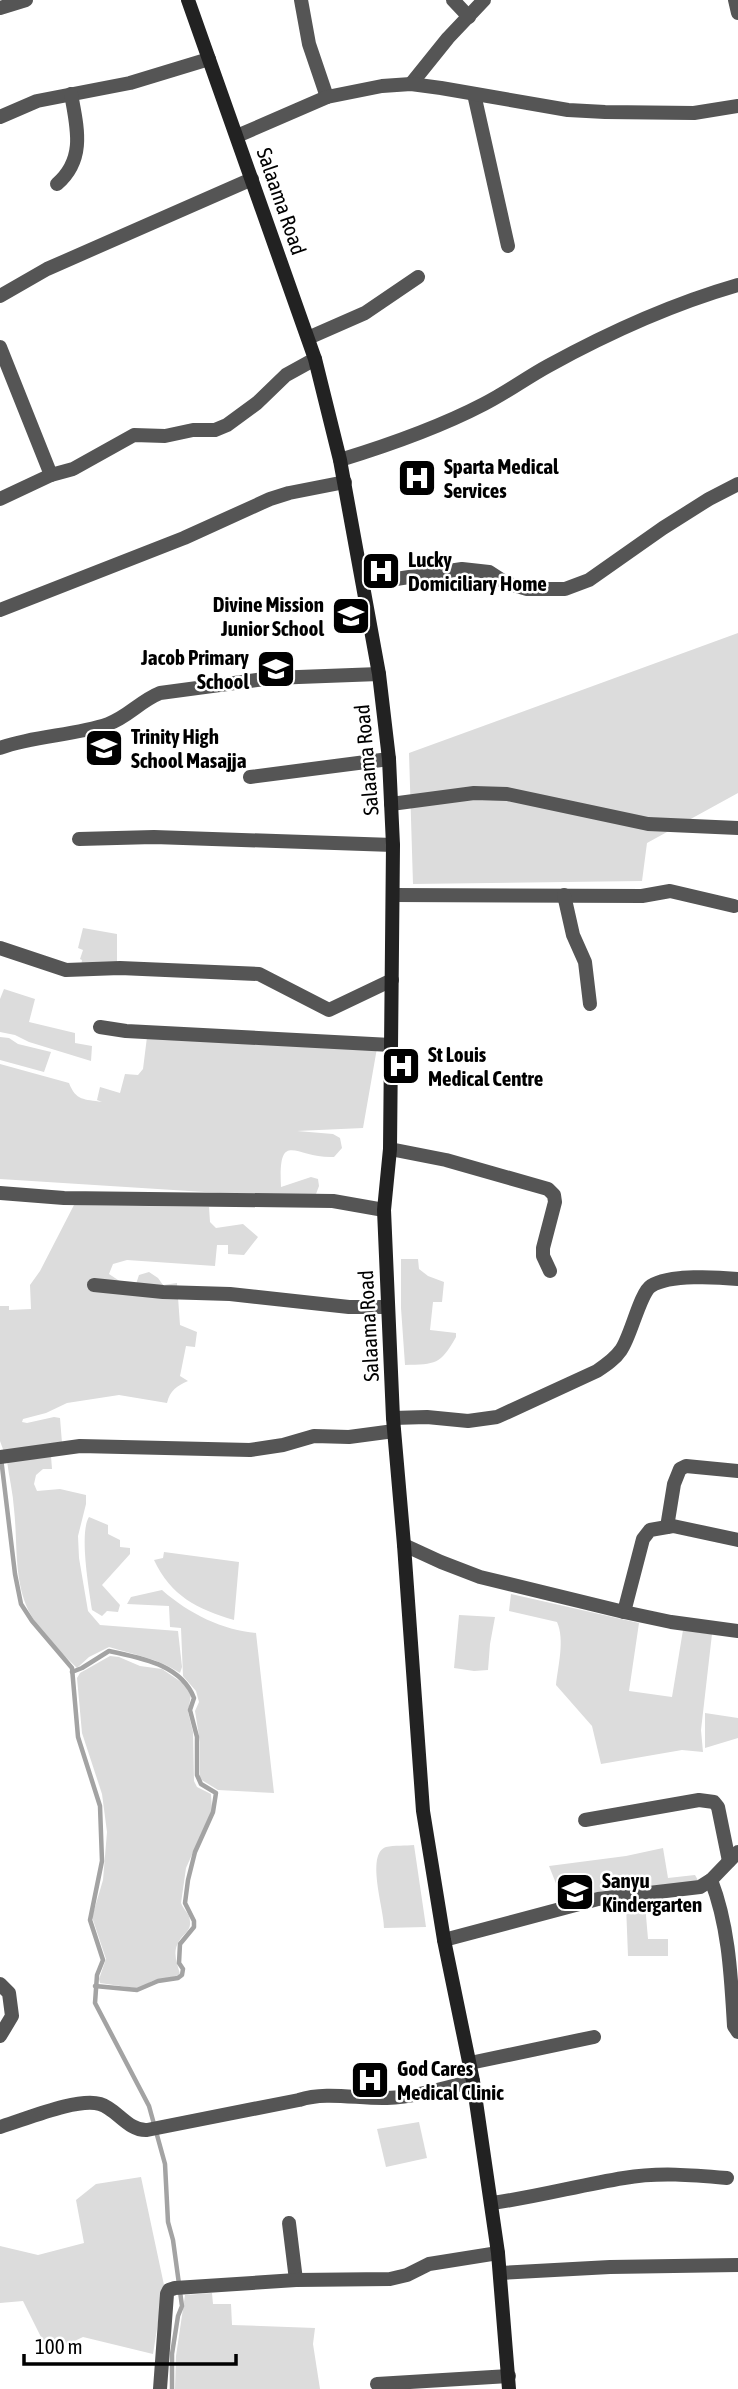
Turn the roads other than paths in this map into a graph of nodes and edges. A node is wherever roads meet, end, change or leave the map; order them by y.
1 (26, 0) edge
2 (188, 0) edge
3 (301, 0) edge
4 (453, 0) edge
5 (484, 0) edge
6 (735, 0) edge
7 (0, 8) edge
8 (738, 13) edge
9 (469, 17) junction
10 (209, 59) junction
11 (411, 84) junction
12 (71, 94) junction
13 (474, 94) junction
14 (327, 97) junction
15 (738, 106) edge
16 (0, 117) edge
17 (237, 136) junction
18 (252, 179) junction
19 (57, 184) dead end
20 (508, 246) dead end
21 (418, 277) dead end
22 (738, 285) edge
23 (0, 296) edge
24 (308, 338) junction
25 (0, 346) edge
26 (315, 359) junction
27 (340, 460) junction
28 (51, 475) junction
29 (345, 482) junction
30 (738, 484) edge
31 (0, 499) edge
32 (363, 584) junction
33 (0, 610) edge
34 (379, 674) junction
35 (0, 748) edge
36 (389, 759) junction
37 (250, 777) dead end
38 (391, 804) junction
39 (738, 828) edge
40 (79, 839) dead end
41 (393, 845) junction
42 (394, 895) junction
43 (564, 895) junction
44 (734, 906) dead end
45 (0, 948) edge
46 (392, 980) junction
47 (590, 1004) dead end
48 (100, 1027) dead end
49 (391, 1045) junction
50 (390, 1149) junction
51 (0, 1193) edge
52 (384, 1210) junction
53 (550, 1271) dead end
54 (738, 1279) edge
55 (94, 1285) dead end
56 (388, 1307) junction
57 (394, 1425) junction
58 (5, 1457) edge
59 (738, 1471) edge
60 (667, 1527) junction
61 (738, 1540) edge
62 (404, 1545) junction
63 (624, 1612) junction
64 (738, 1631) edge
65 (585, 1820) dead end
66 (734, 1856) edge
67 (711, 1880) junction
68 (444, 1940) junction
69 (0, 1983) edge
70 (738, 2032) edge
71 (0, 2036) edge
72 (594, 2037) dead end
73 (470, 2063) junction
74 (473, 2081) junction
75 (0, 2127) edge
76 (727, 2178) dead end
77 (492, 2203) junction
78 (289, 2223) dead end
79 (498, 2253) junction
80 (738, 2265) edge
81 (500, 2273) junction
82 (296, 2280) junction
83 (509, 2383) edge
84 (377, 2384) dead end
85 (160, 2389) edge

1 - 7 street
2 - 10 main road, Salaama Road
3 - 14 street
4 - 9 street
5 - 9 street
6 - 8 street
9 - 11 street
10 - 12 street
10 - 17 main road, Salaama Road
11 - 13 street
11 - 14 street
12 - 16 street
12 - 19 street
13 - 15 street
13 - 20 street
14 - 17 street
17 - 18 main road, Salaama Road
18 - 23 street
18 - 24 main road, Salaama Road
21 - 24 street
22 - 27 street
24 - 26 main road, Salaama Road
25 - 28 street
26 - 27 main road, Salaama Road
26 - 28 street
27 - 29 main road, Salaama Road
28 - 31 street
29 - 32 main road, Salaama Road
29 - 33 street
30 - 32 street
32 - 34 main road, Salaama Road
34 - 35 street
34 - 36 main road, Salaama Road
36 - 37 street
36 - 38 main road, Salaama Road
38 - 39 street
38 - 41 main road, Salaama Road
40 - 41 street
41 - 42 main road, Salaama Road
42 - 43 street
42 - 46 main road, Salaama Road
43 - 44 street
43 - 47 street
45 - 46 street
46 - 49 main road, Salaama Road
48 - 49 street
49 - 50 main road, Salaama Road
50 - 52 main road, Salaama Road
50 - 53 street
51 - 52 street
52 - 56 main road, Salaama Road
54 - 57 street
55 - 56 street
56 - 57 main road, Salaama Road
57 - 58 street
57 - 62 main road, Salaama Road
59 - 60 street
60 - 61 street
60 - 63 street
62 - 63 street
62 - 68 main road, Salaama Road
63 - 64 street
65 - 66 street
66 - 67 street
67 - 68 street
67 - 70 street
68 - 73 main road, Salaama Road
69 - 71 street
72 - 73 street
73 - 74 main road, Salaama Road
74 - 75 street
74 - 77 main road, Salaama Road
76 - 77 street
77 - 79 main road, Salaama Road
78 - 82 street
79 - 81 main road, Salaama Road
79 - 82 street
80 - 81 street
81 - 83 main road, Salaama Road
82 - 85 street
83 - 84 street

